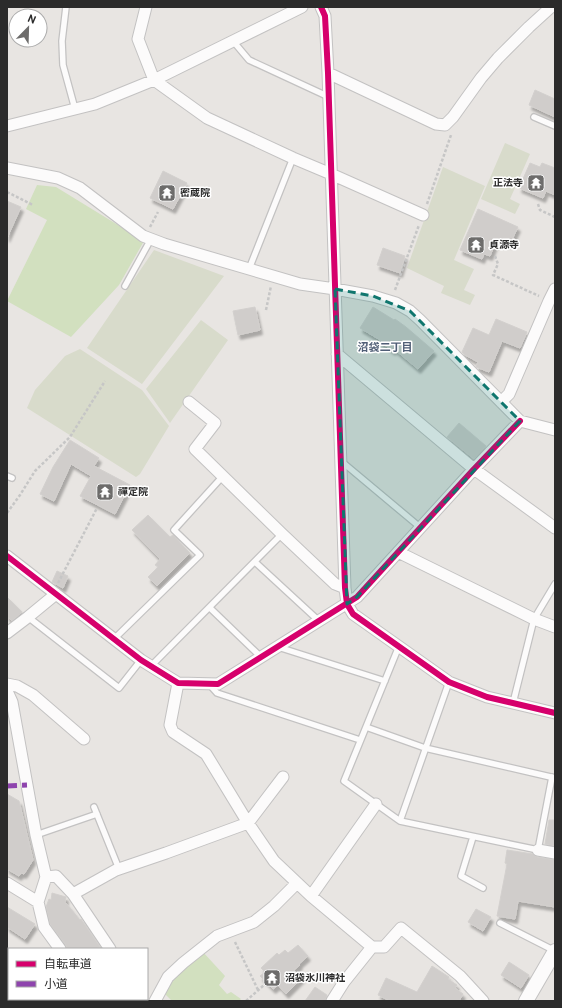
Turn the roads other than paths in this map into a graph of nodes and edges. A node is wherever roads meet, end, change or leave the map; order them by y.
1 (66, 7) edge
2 (146, 7) edge
3 (302, 7) edge
4 (321, 7) edge
5 (551, 7) edge
6 (233, 41) junction
7 (328, 73) junction
8 (154, 80) junction
9 (329, 97) junction
10 (75, 109) junction
11 (534, 117) dead end
12 (7, 126) edge
13 (555, 126) edge
14 (293, 158) junction
15 (7, 168) edge
16 (331, 174) junction
17 (423, 215) dead end
18 (148, 238) junction
19 (249, 269) junction
20 (125, 286) dead end
21 (555, 288) edge
22 (335, 289) junction
23 (549, 300) edge
24 (337, 354) junction
25 (189, 402) dead end
26 (501, 402) junction
27 (520, 421) junction
28 (555, 430) edge
29 (341, 461) junction
30 (474, 469) junction
31 (223, 476) junction
32 (421, 528) junction
33 (555, 528) edge
34 (282, 534) junction
35 (398, 552) junction
36 (7, 556) edge
37 (255, 562) junction
38 (555, 584) edge
39 (345, 588) junction
40 (54, 592) junction
41 (347, 604) junction
42 (210, 608) junction
43 (28, 617) junction
44 (534, 619) junction
45 (319, 621) junction
46 (555, 627) edge
47 (7, 634) edge
48 (114, 639) junction
49 (399, 646) junction
50 (277, 647) junction
51 (261, 657) junction
52 (141, 660) junction
53 (151, 666) junction
54 (385, 681) junction
55 (449, 682) junction
56 (7, 684) edge
57 (178, 684) junction
58 (209, 684) junction
59 (7, 691) edge
60 (514, 703) junction
61 (555, 713) edge
62 (366, 727) junction
63 (84, 739) dead end
64 (360, 740) junction
65 (425, 748) junction
66 (283, 778) dead end
67 (554, 778) edge
68 (376, 804) junction
69 (94, 807) dead end
70 (97, 814) junction
71 (400, 821) junction
72 (248, 823) junction
73 (36, 835) junction
74 (473, 837) junction
75 (538, 850) junction
76 (555, 853) edge
77 (118, 869) junction
78 (46, 877) junction
79 (7, 883) edge
80 (297, 883) junction
81 (483, 888) dead end
82 (72, 894) junction
83 (311, 896) junction
84 (38, 902) junction
85 (500, 923) dead end
86 (372, 947) junction
87 (59, 948) edge
88 (109, 948) edge
89 (555, 951) edge
90 (155, 1001) edge
91 (332, 1001) edge
92 (483, 1001) edge
93 (526, 1001) edge

1 - 10 lane
2 - 8 street
3 - 6 street
4 - 7 street
5 - 7 street
6 - 8 street
6 - 9 lane
7 - 9 street
8 - 10 street
8 - 14 street
9 - 16 street
10 - 12 street
11 - 13 lane
14 - 16 street
14 - 19 lane
15 - 18 street
16 - 17 street
16 - 22 street
18 - 19 street
18 - 20 lane
19 - 22 street
21 - 23 street
22 - 24 street
22 - 26 street
23 - 26 street
24 - 29 street
24 - 30 street
25 - 31 street
26 - 27 street
27 - 28 street
27 - 30 street
29 - 32 lane
29 - 39 street
30 - 32 street
30 - 33 street
31 - 34 street
31 - 48 lane
32 - 35 street
34 - 37 lane
34 - 39 street
35 - 41 street
35 - 44 street
36 - 40 street
37 - 42 lane
37 - 45 lane
38 - 44 lane
39 - 41 street
40 - 43 street
40 - 48 street
41 - 45 street
41 - 49 street
42 - 51 lane
42 - 53 lane
43 - 47 street
43 - 52 lane
44 - 46 street
44 - 60 lane
45 - 50 street
48 - 52 street
49 - 54 lane
49 - 55 street
50 - 51 street
50 - 54 lane
51 - 58 street
52 - 53 street
53 - 57 street
54 - 62 lane
55 - 60 street
55 - 65 lane
56 - 63 street
57 - 58 street
57 - 72 street
58 - 64 lane
59 - 73 street
60 - 61 street
62 - 64 lane
62 - 65 lane
64 - 68 lane
65 - 67 lane
65 - 71 lane
66 - 72 street
67 - 75 lane
68 - 71 lane
68 - 83 street
69 - 70 lane
70 - 73 lane
70 - 77 lane
71 - 74 lane
72 - 77 street
72 - 80 street
73 - 78 street
74 - 75 lane
74 - 81 lane
75 - 76 street
77 - 82 street
78 - 82 street
78 - 84 street
79 - 84 street
80 - 83 street
80 - 90 street
82 - 88 street
83 - 86 street
84 - 87 street
85 - 89 lane
86 - 91 street
86 - 92 street
89 - 93 street

